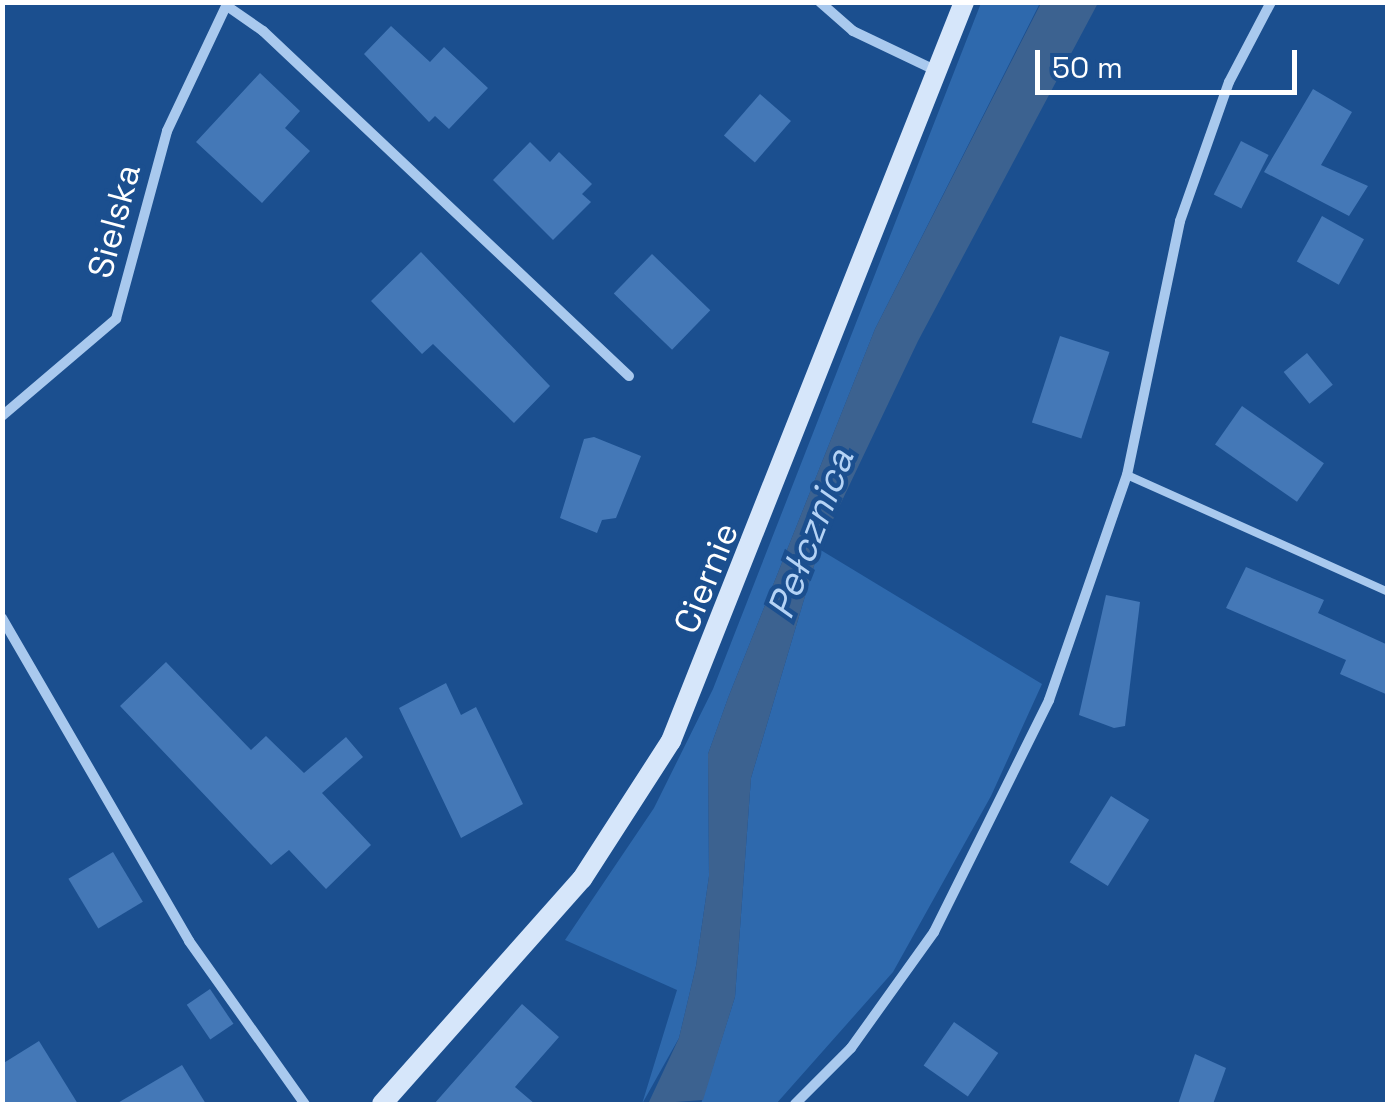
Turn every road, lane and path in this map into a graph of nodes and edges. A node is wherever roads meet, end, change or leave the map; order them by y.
1 (820, 2) edge
2 (964, 2) edge
3 (1271, 2) edge
4 (227, 4) edge
5 (938, 72) junction
6 (629, 376) dead end
7 (2, 416) edge
8 (1127, 475) junction
9 (1388, 592) edge
10 (2, 618) edge
11 (305, 1104) edge
12 (382, 1104) edge
13 (795, 1104) edge

1 - 5 street
2 - 5 street, Ciernie
3 - 8 street
4 - 6 street
4 - 7 street, Sielska
5 - 12 street, Ciernie
8 - 9 lane
8 - 13 street
10 - 11 street

